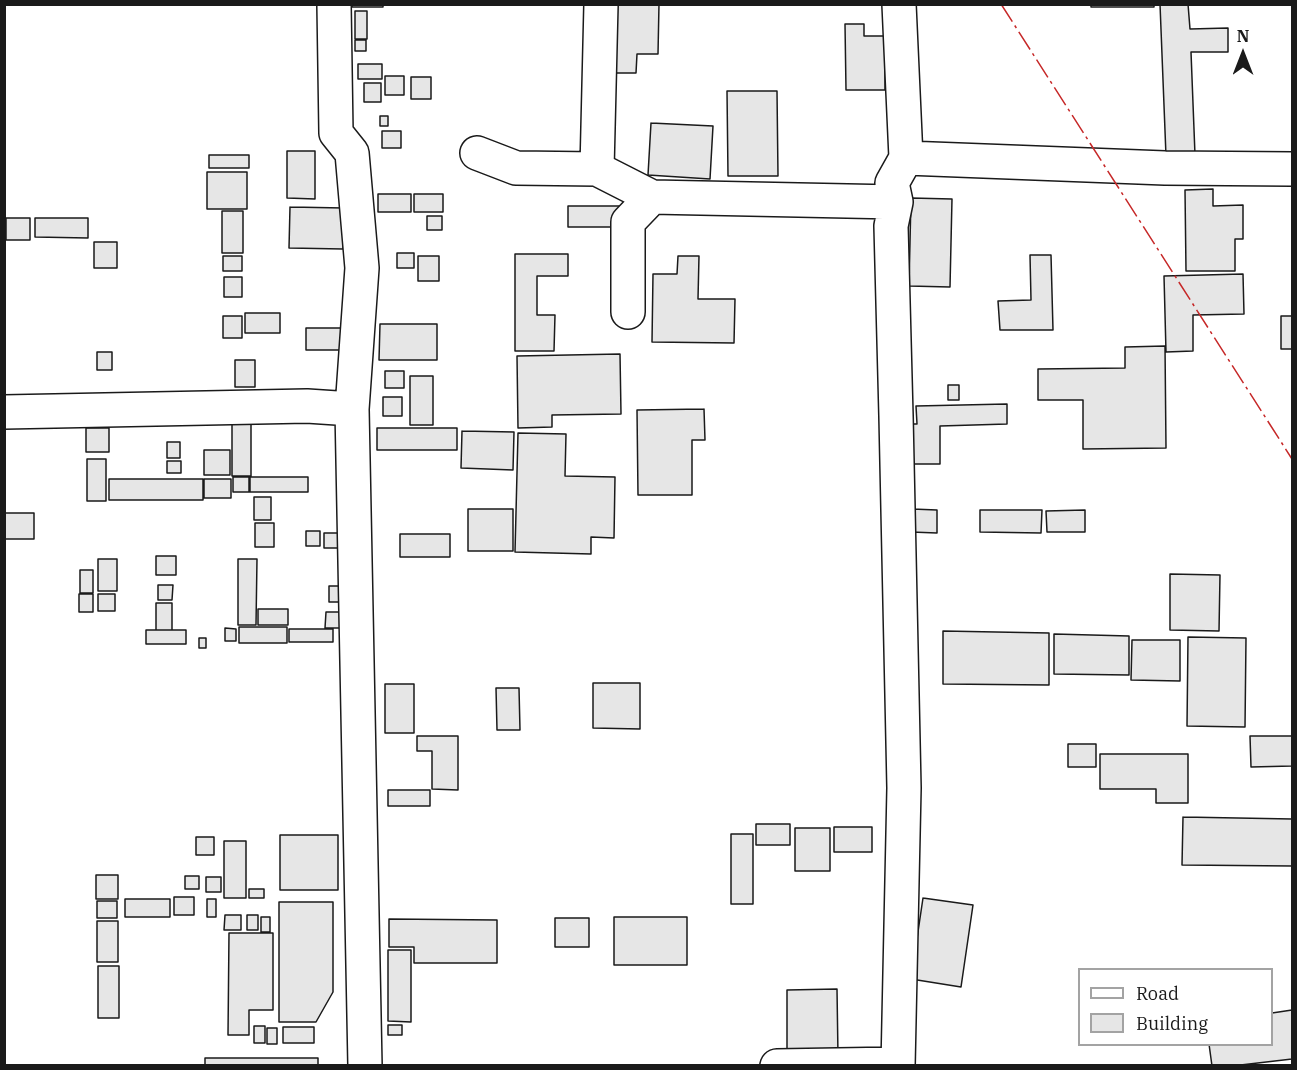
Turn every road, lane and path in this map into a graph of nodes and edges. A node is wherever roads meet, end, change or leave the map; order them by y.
1 (334, 4) edge
2 (601, 4) edge
3 (899, 4) edge
4 (477, 153) dead end
5 (906, 158) junction
6 (597, 169) junction
7 (1293, 169) edge
8 (652, 197) junction
9 (896, 202) junction
10 (628, 312) dead end
11 (352, 409) junction
12 (4, 412) edge
13 (898, 1064) edge
14 (364, 1065) edge
15 (777, 1065) edge

1 - 11 street
2 - 6 street
3 - 5 street
4 - 6 street
5 - 7 street
5 - 9 street
6 - 8 street
8 - 9 street
8 - 10 street
9 - 13 street
11 - 12 street
11 - 14 street
13 - 15 street

